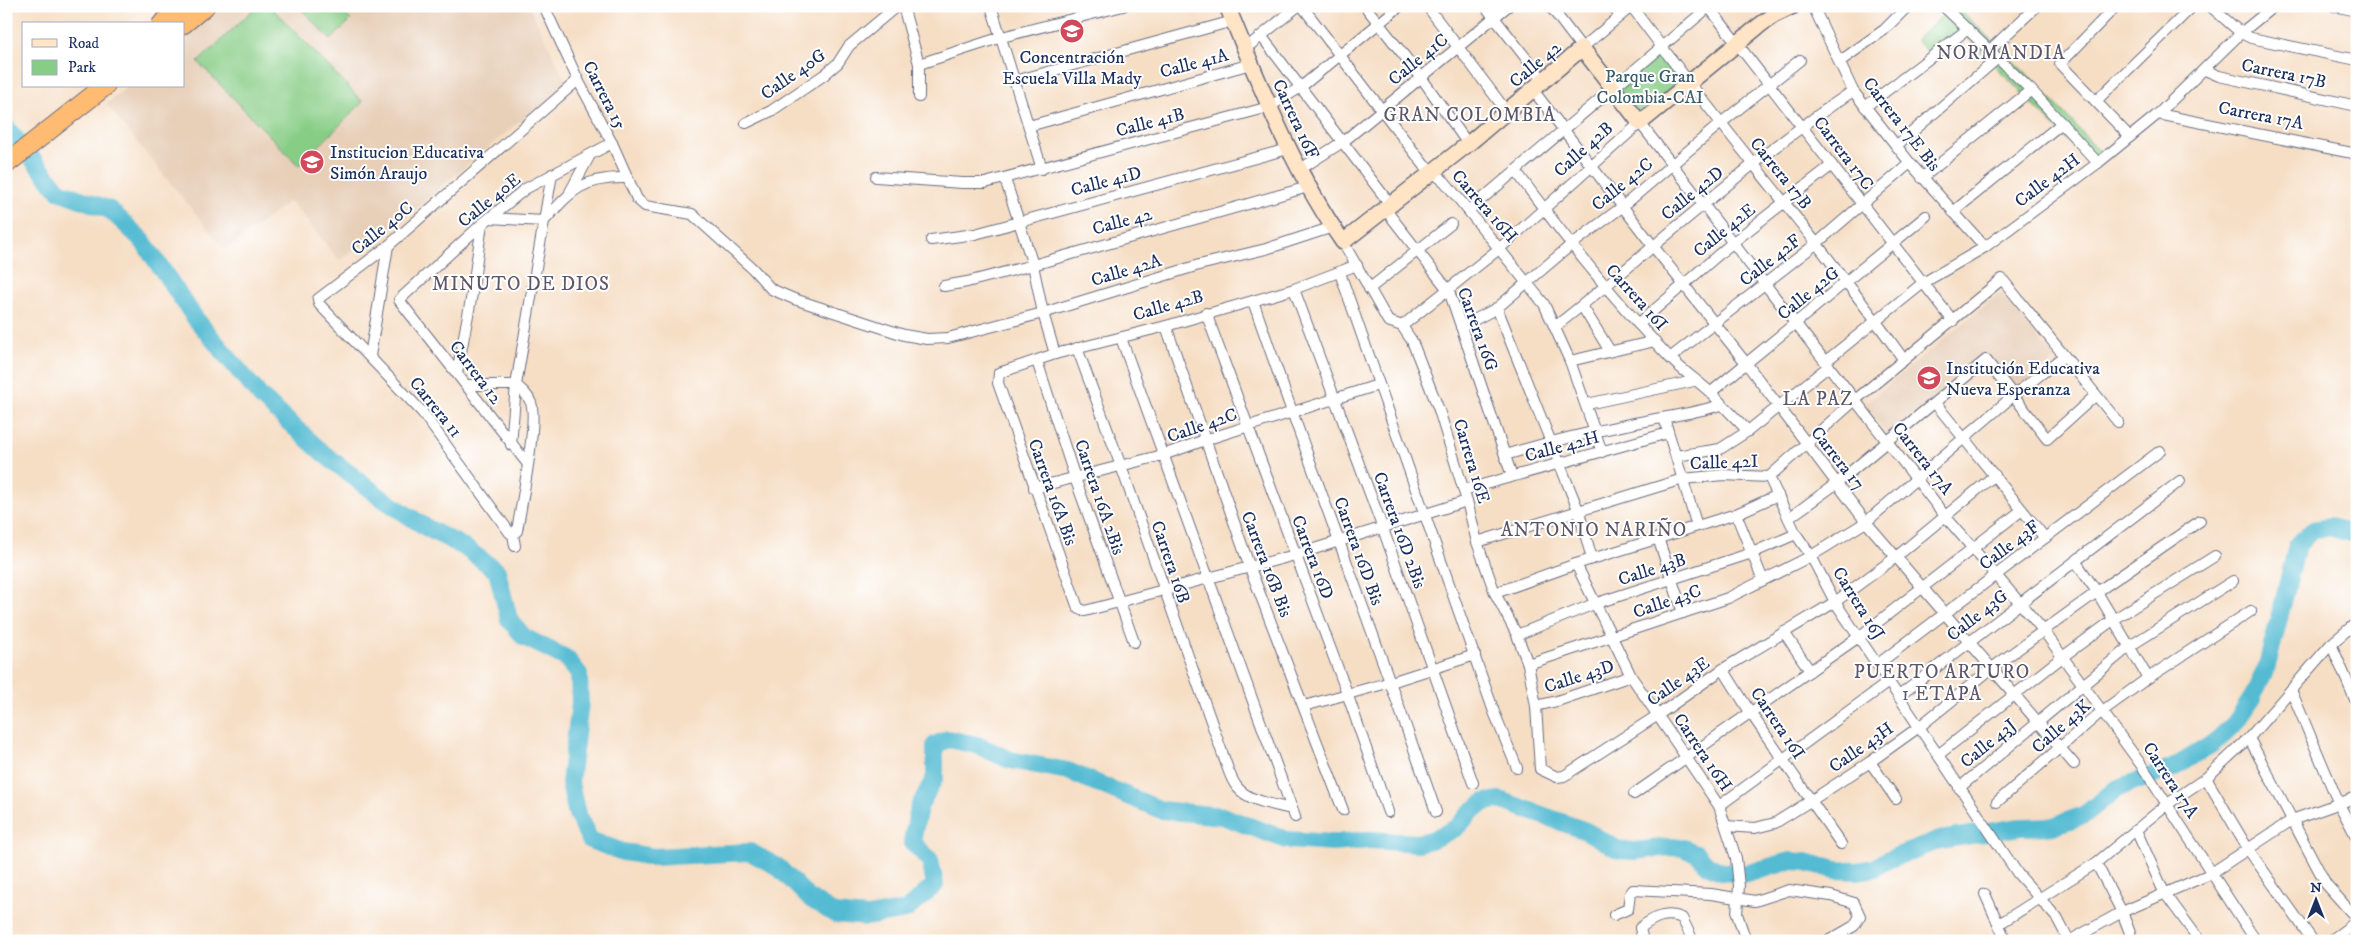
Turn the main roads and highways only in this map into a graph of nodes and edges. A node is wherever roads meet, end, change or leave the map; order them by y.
1 (184, 6) edge
2 (205, 6) edge
3 (164, 22) edge
4 (185, 22) edge
5 (82, 88) edge
6 (102, 88) edge
7 (32, 136) junction
8 (8, 158) edge

1 - 3 highway
2 - 4 highway
5 - 7 highway
6 - 7 highway
7 - 8 highway

